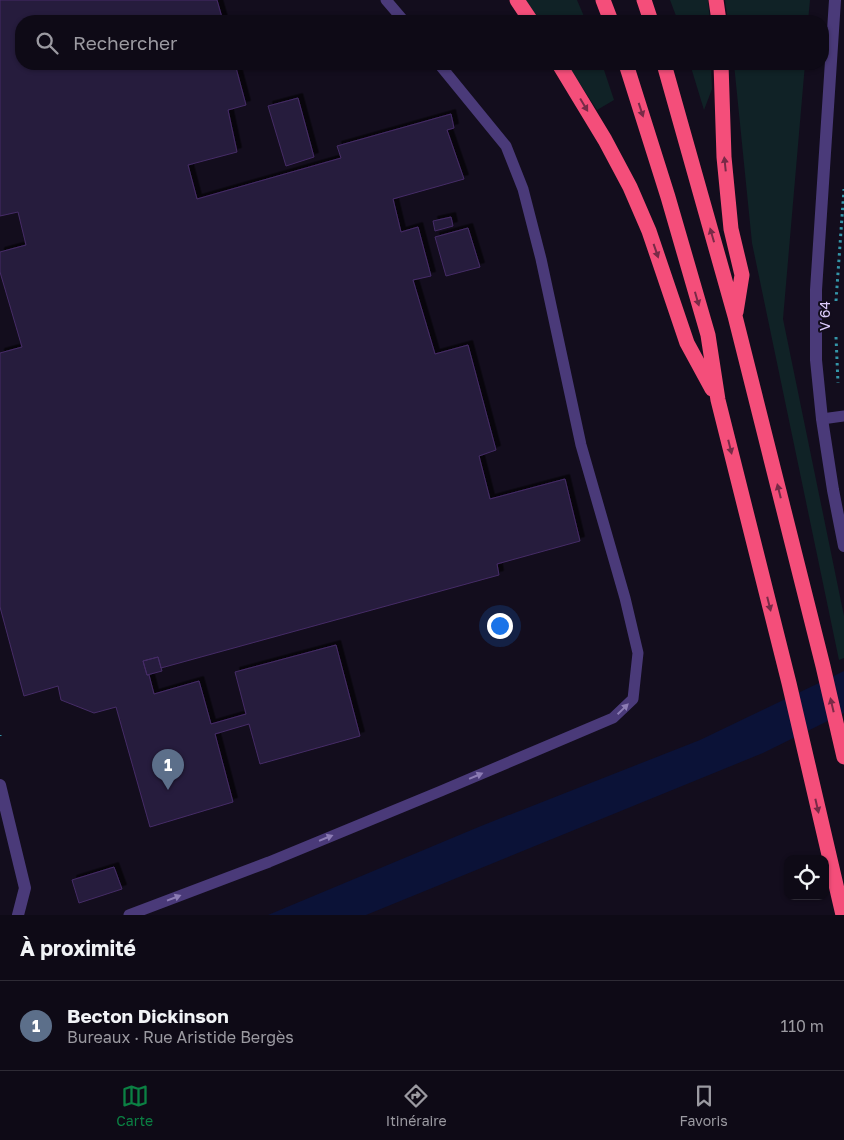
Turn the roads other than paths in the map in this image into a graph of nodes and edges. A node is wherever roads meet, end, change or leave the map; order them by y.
1 (386, 0) edge
2 (517, 0) edge
3 (603, 0) edge
4 (644, 0) edge
5 (716, 0) edge
6 (835, 0) edge
7 (399, 15) edge
8 (527, 15) edge
9 (609, 15) edge
10 (649, 15) edge
11 (718, 15) edge
12 (443, 70) edge
13 (562, 70) edge
14 (628, 70) edge
15 (666, 70) edge
16 (721, 70) edge
17 (735, 316) junction
18 (718, 400) junction
19 (841, 416) edge
20 (822, 419) junction
21 (844, 546) edge
22 (842, 750) edge
23 (0, 785) edge
24 (18, 915) edge
25 (129, 915) edge
26 (843, 915) edge

1 - 7 lane
2 - 8 highway
3 - 9 highway
4 - 10 highway
5 - 11 highway
6 - 20 street
25 -> 12 lane
13 -> 18 highway
14 -> 18 highway
17 -> 15 highway
17 -> 16 highway
22 -> 17 highway
18 -> 26 highway
19 - 20 lane
20 - 21 street
23 - 24 street

